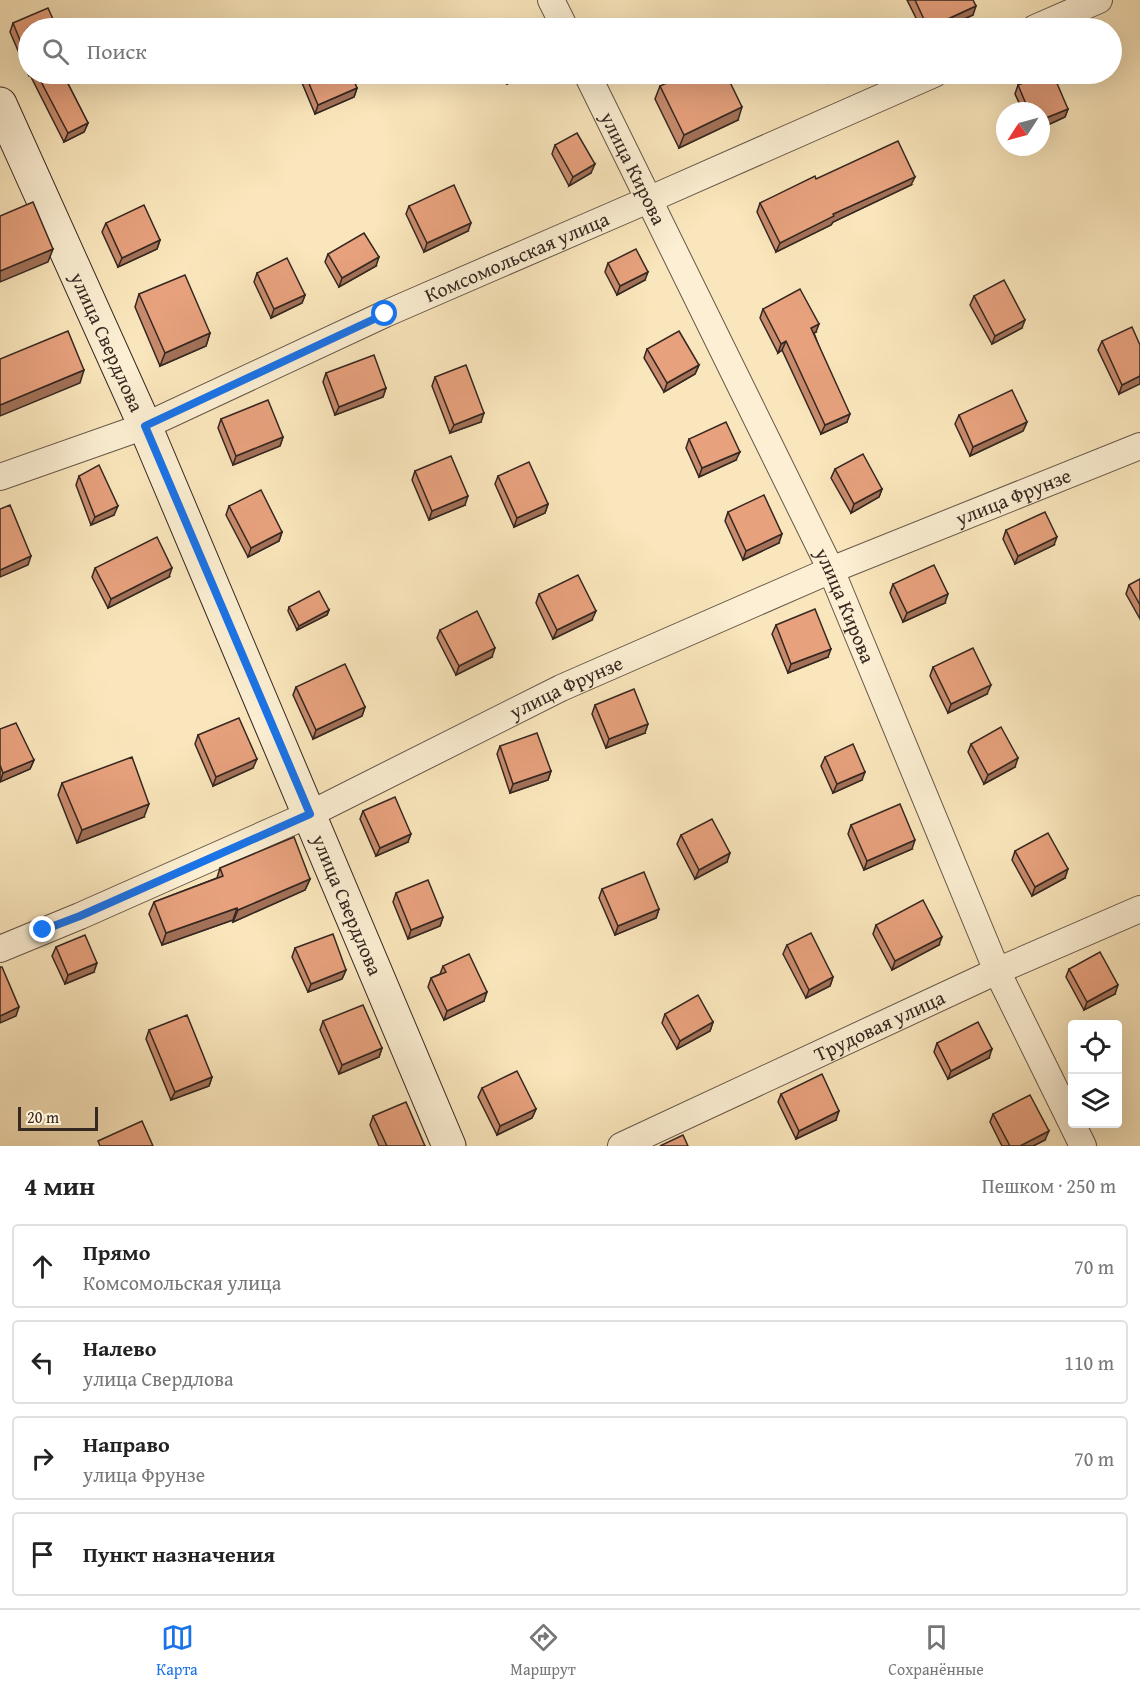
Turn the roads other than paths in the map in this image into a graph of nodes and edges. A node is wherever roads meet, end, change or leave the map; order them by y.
1 (551, 0) edge
2 (1099, 0) edge
3 (560, 18) edge
4 (1058, 18) edge
5 (591, 84) edge
6 (910, 84) edge
7 (0, 104) edge
8 (648, 200) junction
9 (145, 426) junction
10 (1140, 446) edge
11 (0, 477) edge
12 (831, 570) junction
13 (310, 814) junction
14 (1140, 909) edge
15 (0, 949) edge
16 (997, 971) junction
17 (449, 1146) edge
18 (621, 1146) edge
19 (1083, 1146) edge

1 - 3 street
2 - 4 street
5 - 8 street, улица Кирова
6 - 8 street, Комсомольская улица
7 - 9 street, улица Свердлова
8 - 9 street, Комсомольская улица
8 - 12 street, улица Кирова
9 - 11 street, Комсомольская улица
9 - 13 street, улица Свердлова
10 - 12 street, улица Фрунзе
12 - 13 street, улица Фрунзе
12 - 16 street, улица Кирова
13 - 15 street, улица Фрунзе
13 - 17 street, улица Свердлова
14 - 16 street, Трудовая улица
16 - 18 street, Трудовая улица
16 - 19 street, улица Кирова

